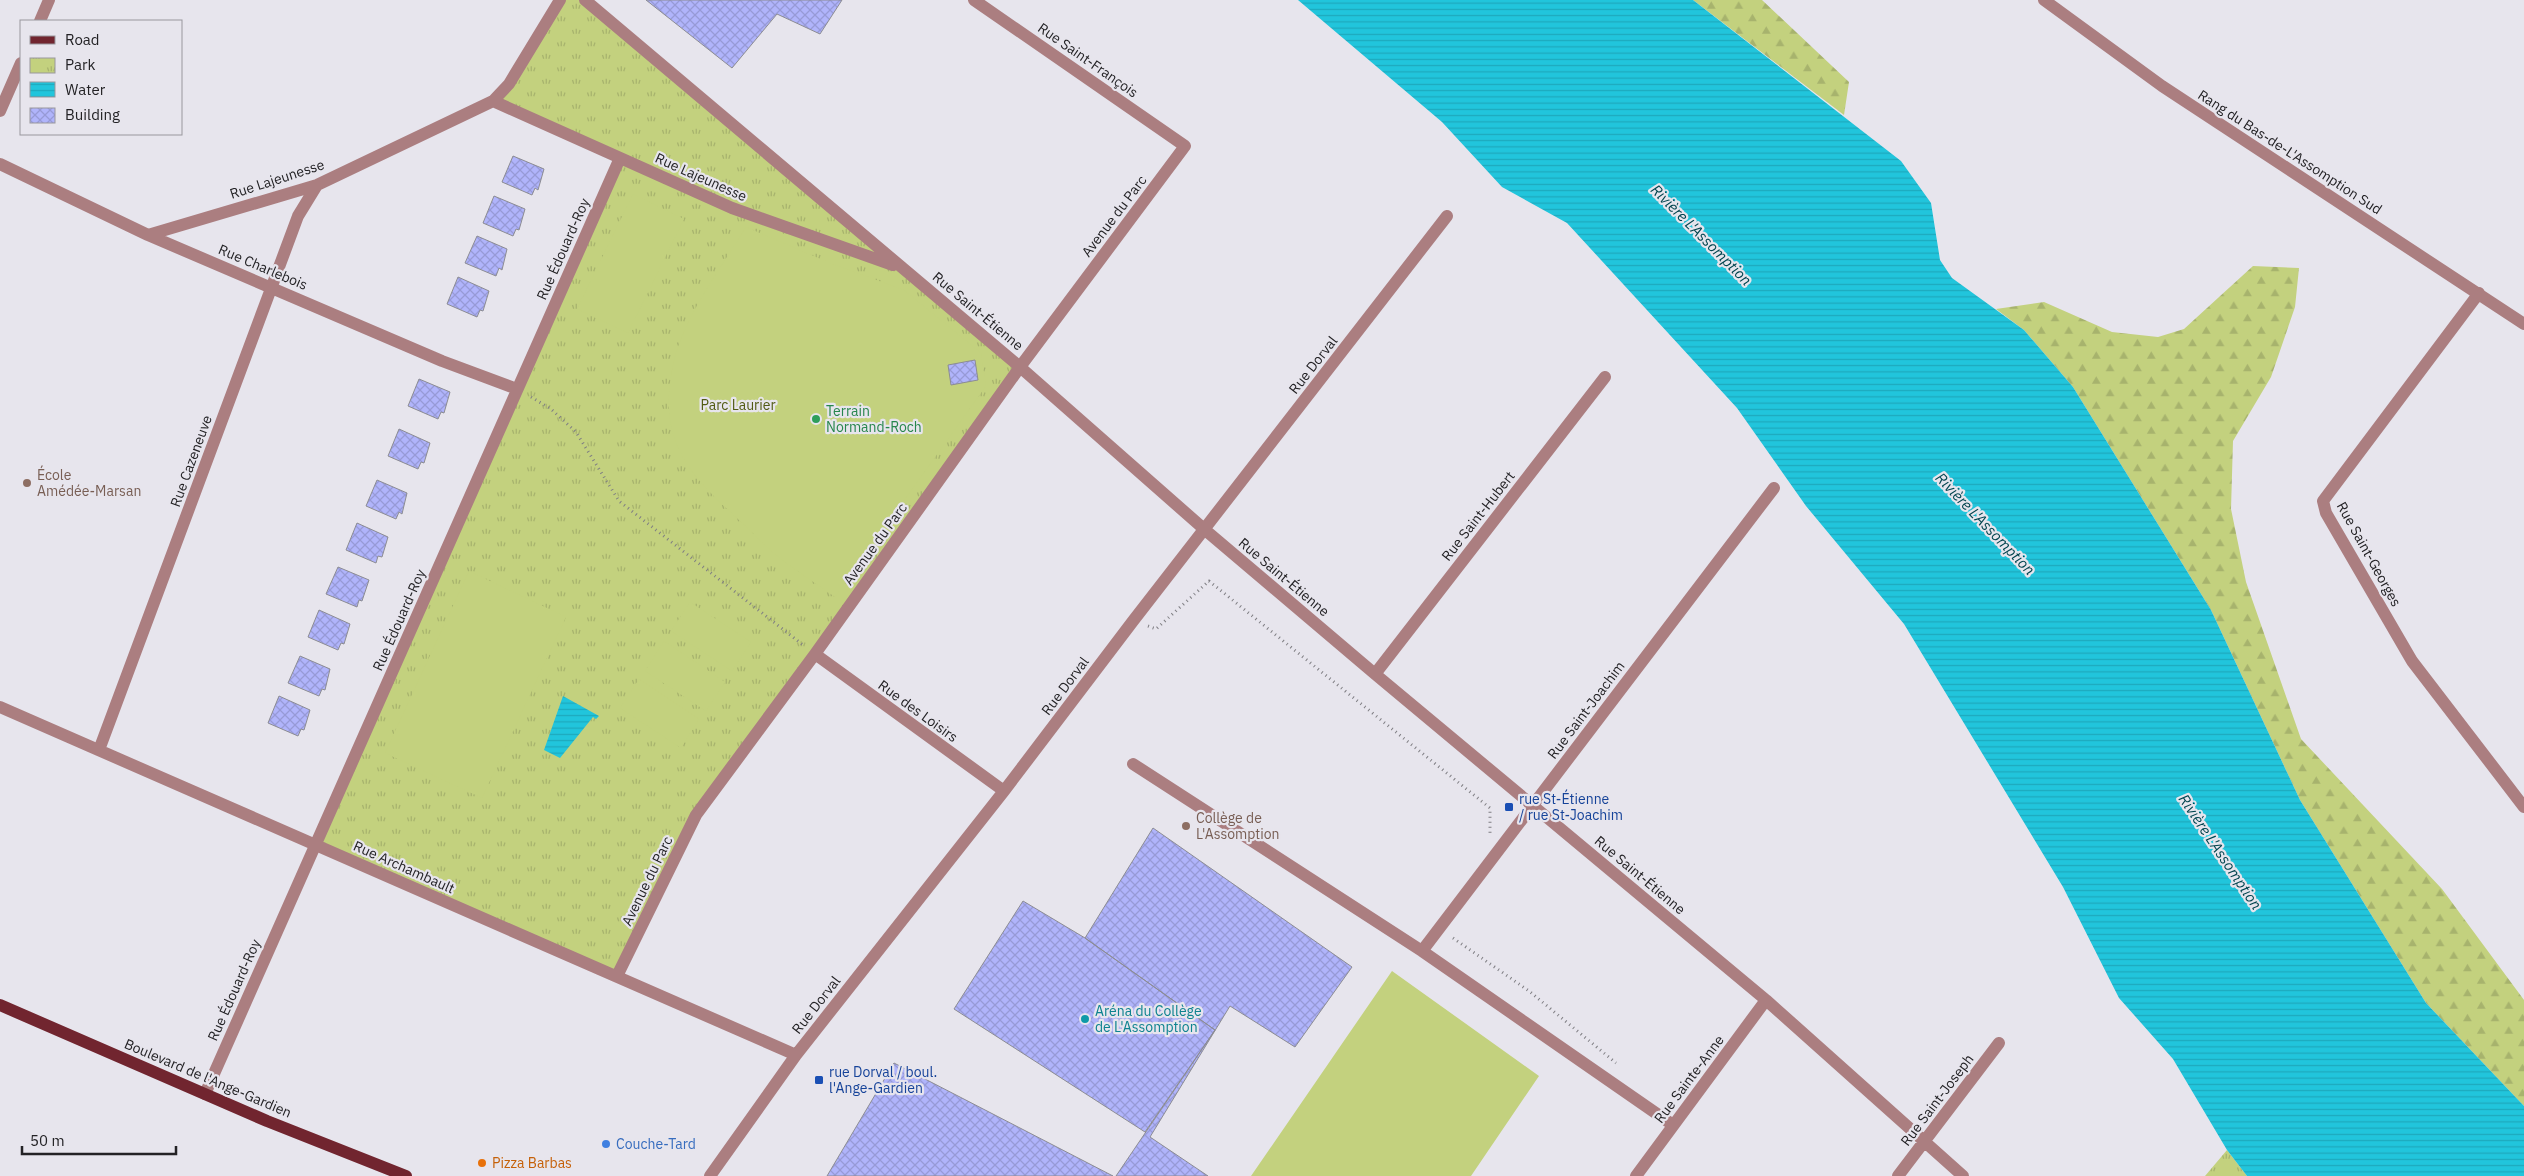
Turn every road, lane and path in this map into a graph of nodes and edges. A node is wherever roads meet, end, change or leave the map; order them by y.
1 (49, 0) edge
2 (560, 0) edge
3 (585, 0) edge
4 (974, 0) edge
5 (2044, 0) edge
6 (40, 20) edge
7 (20, 64) edge
8 (493, 102) junction
9 (0, 111) edge
10 (1185, 146) joint
11 (620, 158) junction
12 (0, 164) edge
13 (317, 185) junction
14 (1447, 216) dead end
15 (148, 235) junction
16 (903, 268) junction
17 (272, 286) junction
18 (2479, 293) junction
19 (2524, 324) edge
20 (1020, 367) junction
21 (1606, 377) dead end
22 (517, 389) junction
23 (1774, 488) dead end
24 (1204, 529) junction
25 (1133, 621) junction
26 (815, 654) junction
27 (1375, 674) junction
28 (0, 707) edge
29 (99, 750) junction
30 (1133, 764) dead end
31 (1004, 791) junction
32 (1534, 804) junction
33 (2524, 808) edge
34 (1490, 836) dead end
35 (315, 845) junction
36 (1439, 929) junction
37 (1422, 951) junction
38 (617, 976) junction
39 (1766, 1000) junction
40 (0, 1005) edge
41 (1999, 1042) dead end
42 (796, 1055) junction
43 (1620, 1066) dead end
44 (205, 1094) junction
45 (1673, 1125) junction
46 (1924, 1141) junction
47 (406, 1176) edge
48 (710, 1176) edge
49 (1636, 1176) edge
50 (1898, 1176) edge
51 (1963, 1176) edge

1 - 6 street
2 - 8 street, Rue Lajeunesse
3 - 16 street, Rue Saint-Étienne
4 - 10 street, Rue Saint-François
5 - 18 street, Rang du Bas-de-L'Assomption Sud
7 - 9 street
8 - 11 street, Rue Lajeunesse
8 - 13 street, Rue Lajeunesse
10 - 20 street, Avenue du Parc
11 - 16 street, Rue Lajeunesse
11 - 22 street, Rue Édouard-Roy
12 - 15 street, Rue Charlebois
13 - 15 street, Rue Lajeunesse
13 - 17 street, Rue Cazeneuve
14 - 24 street, Rue Dorval
15 - 17 street, Rue Charlebois
16 - 20 street, Rue Saint-Étienne
17 - 22 street, Rue Charlebois
17 - 29 street, Rue Cazeneuve
18 - 19 street, Rang du Bas-de-L'Assomption Sud
18 - 33 street, Rue Saint-Georges
20 - 24 street, Rue Saint-Étienne
20 - 26 street, Avenue du Parc
21 - 27 street, Rue Saint-Hubert
22 - 26 path
22 - 35 street, Rue Édouard-Roy
23 - 32 street, Rue Saint-Joachim
24 - 25 street, Rue Dorval
24 - 27 street, Rue Saint-Étienne
25 - 31 street, Rue Dorval
25 - 34 path
26 - 31 street, Rue des Loisirs
26 - 38 street, Avenue du Parc
27 - 32 street, Rue Saint-Étienne
28 - 29 street, Rue Archambault
29 - 35 street, Rue Archambault
30 - 37 street
31 - 42 street, Rue Dorval
32 - 36 street, Rue Saint-Joachim
32 - 39 street, Rue Saint-Étienne
35 - 38 street, Rue Archambault
35 - 44 street, Rue Édouard-Roy
36 - 37 street, Rue Saint-Joachim
36 - 43 path
37 - 45 street
38 - 42 street, Rue Archambault
39 - 45 street, Rue Sainte-Anne
39 - 46 street, Rue Saint-Étienne
40 - 44 main road, Boulevard de l'Ange-Gardien
41 - 46 street, Rue Saint-Joseph
42 - 48 street, Rue Dorval
44 - 47 main road, Boulevard de l'Ange-Gardien
45 - 49 street, Rue Sainte-Anne
46 - 50 street, Rue Saint-Joseph
46 - 51 street, Rue Saint-Étienne

